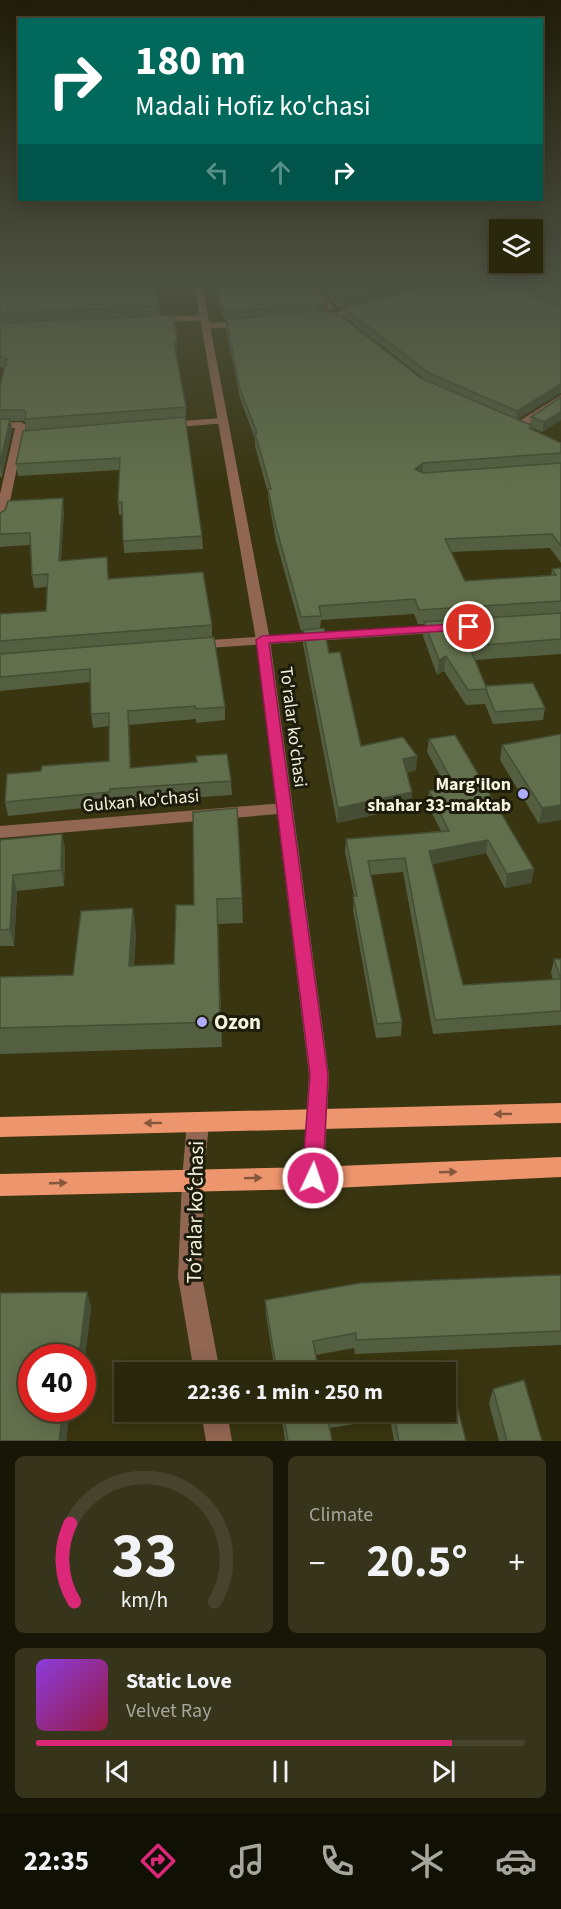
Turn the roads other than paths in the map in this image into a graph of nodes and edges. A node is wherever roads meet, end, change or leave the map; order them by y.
1 (210, 351) edge
2 (561, 398) edge
3 (496, 418) edge
4 (223, 421) junction
5 (0, 426) edge
6 (155, 426) edge
7 (0, 520) edge
8 (454, 628) edge
9 (262, 640) junction
10 (185, 646) edge
11 (284, 809) junction
12 (0, 832) edge
13 (561, 1113) edge
14 (316, 1118) junction
15 (198, 1122) junction
16 (0, 1127) edge
17 (561, 1167) edge
18 (313, 1178) junction
19 (193, 1179) junction
20 (0, 1185) edge
21 (205, 1362) edge
22 (216, 1422) edge
23 (219, 1441) edge

1 - 4 street, To'ralar ko'chasi
2 - 3 street
4 - 6 street
4 - 9 street, To'ralar ko'chasi
5 - 7 street
8 - 9 street
9 - 10 street
9 - 11 street, To'ralar ko'chasi
11 - 12 street, Gulxan ko'chasi
11 - 14 street, To'ralar ko'chasi
13 -> 14 main road
14 - 15 main road
14 - 18 street, To'ralar ko'chasi
15 -> 16 main road
15 - 19 street, Toʻralar koʻchasi
18 -> 17 main road
19 -> 18 main road
20 -> 19 main road
19 - 21 street, Toʻralar koʻchasi
22 - 23 street

